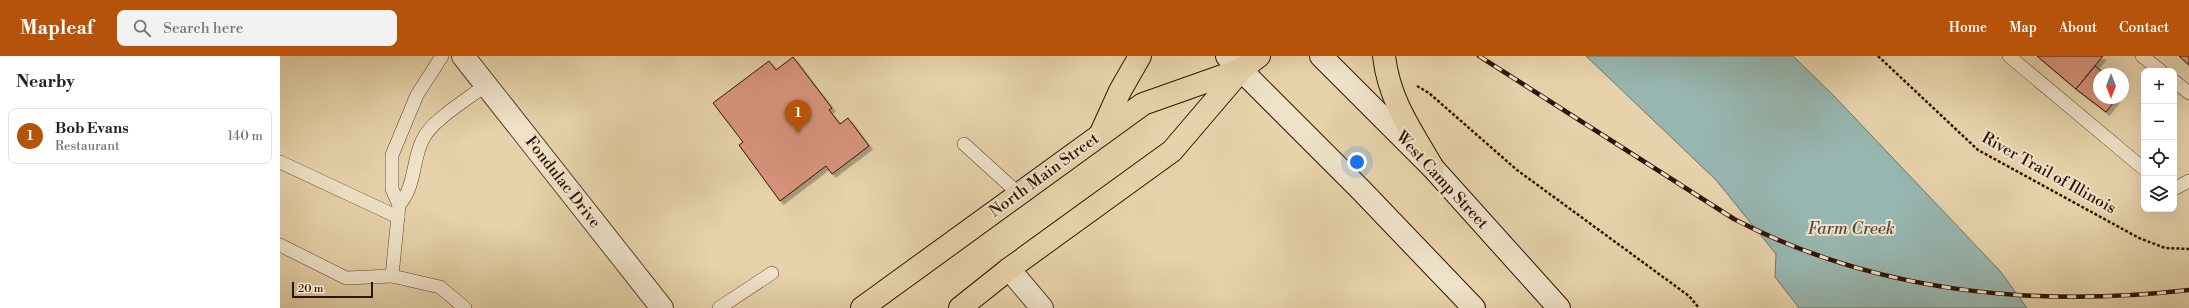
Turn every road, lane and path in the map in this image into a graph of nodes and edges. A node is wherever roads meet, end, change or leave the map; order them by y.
1 (442, 56) edge
2 (463, 56) edge
3 (1140, 56) edge
4 (1259, 56) edge
5 (1321, 56) edge
6 (1384, 56) edge
7 (1878, 56) edge
8 (2009, 56) edge
9 (2142, 56) edge
10 (1235, 62) edge
11 (2157, 68) edge
12 (1412, 83) dead end
13 (2177, 83) edge
14 (486, 86) junction
15 (2189, 93) edge
16 (1100, 134) junction
17 (964, 144) dead end
18 (280, 162) edge
19 (2141, 166) edge
20 (1432, 168) junction
21 (2189, 181) edge
22 (2177, 187) edge
23 (1018, 193) junction
24 (398, 211) junction
25 (280, 245) edge
26 (2189, 249) edge
27 (1009, 269) junction
28 (772, 273) dead end
29 (392, 276) junction
30 (465, 308) edge
31 (662, 308) edge
32 (719, 308) edge
33 (862, 308) edge
34 (960, 308) edge
35 (1042, 308) edge
36 (1474, 308) edge
37 (1559, 308) edge
38 (1699, 308) edge

1 - 24 lane
2 - 14 main road, Fondulac Drive
3 - 16 main road
4 - 10 main road, North Main Street
5 - 20 main road, West Camp Street
6 - 20 main road
7 - 26 path, River Trail of Illinois
8 - 19 lane
9 - 11 lane
10 - 16 main road, North Main Street
10 - 27 main road, North Main Street
10 - 36 main road
12 - 38 path
13 - 15 lane
14 - 24 lane
14 - 31 main road, Fondulac Drive
16 - 23 main road, North Main Street
17 - 23 lane
18 - 24 lane
20 - 37 main road, West Camp Street
21 - 22 lane
23 - 33 main road, North Main Street
24 - 29 lane
25 - 29 lane
27 - 34 main road, North Main Street
27 - 35 main road
28 - 32 lane
29 - 30 lane

